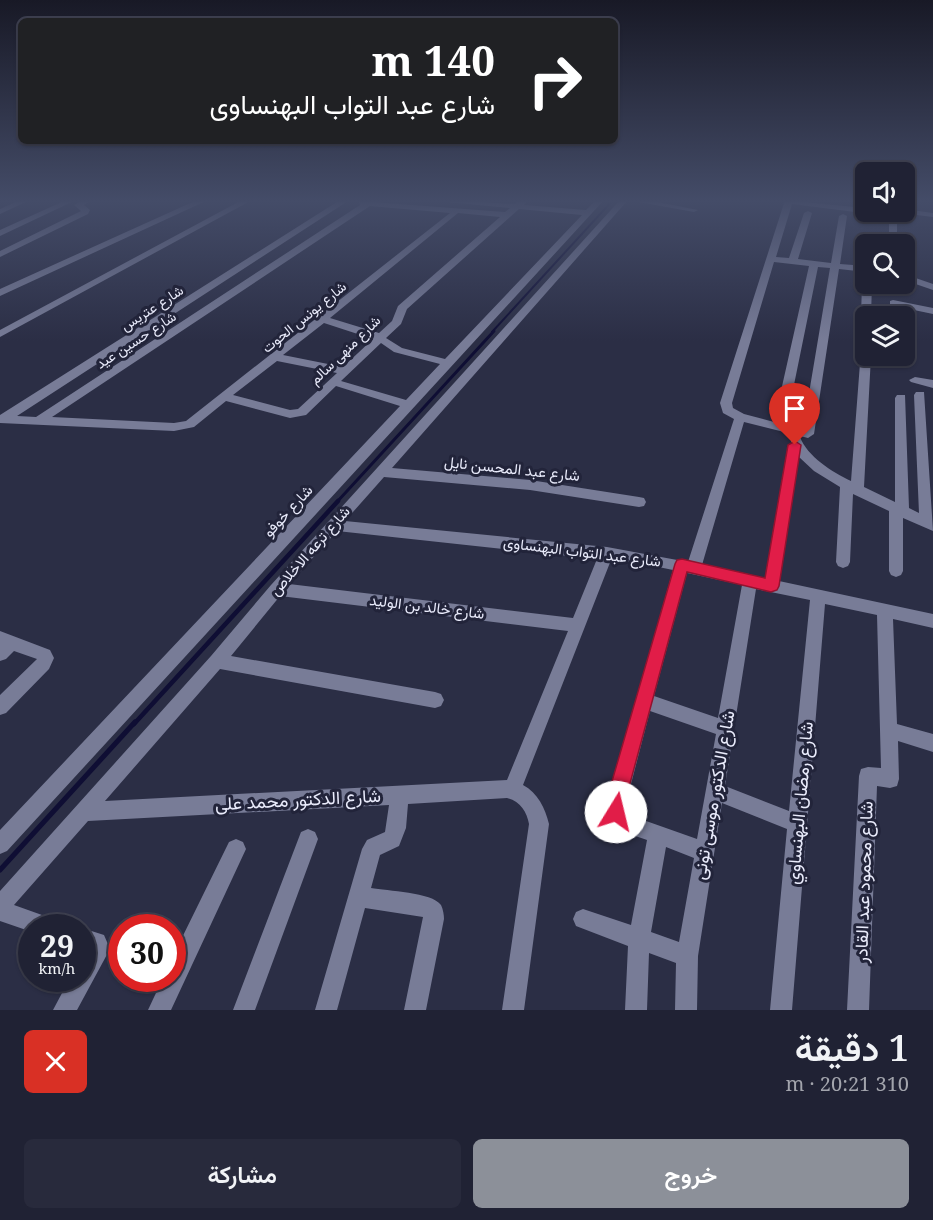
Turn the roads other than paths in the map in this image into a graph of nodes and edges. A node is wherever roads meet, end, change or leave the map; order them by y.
1 (14, 247) edge
2 (101, 247) edge
3 (161, 247) edge
4 (272, 247) edge
5 (302, 247) edge
6 (413, 247) edge
7 (471, 247) edge
8 (556, 247) edge
9 (582, 247) edge
10 (775, 247) edge
11 (797, 247) edge
12 (837, 247) edge
13 (0, 254) edge
14 (771, 259) junction
15 (793, 261) junction
16 (814, 264) junction
17 (834, 266) junction
18 (855, 268) edge
19 (915, 281) edge
20 (933, 287) edge
21 (0, 293) edge
22 (893, 303) dead end
23 (933, 311) edge
24 (323, 319) junction
25 (0, 334) edge
26 (380, 338) junction
27 (275, 357) junction
28 (448, 363) junction
29 (864, 366) edge
30 (344, 371) junction
31 (915, 380) dead end
32 (333, 382) junction
33 (933, 384) edge
34 (920, 395) dead end
35 (225, 397) junction
36 (901, 398) dead end
37 (409, 405) junction
38 (740, 417) junction
39 (2, 419) edge
40 (38, 421) junction
41 (779, 427) junction
42 (799, 437) junction
43 (380, 472) junction
44 (852, 488) junction
45 (639, 502) dead end
46 (899, 510) junction
47 (929, 524) edge
48 (333, 525) junction
49 (607, 553) junction
50 (843, 562) dead end
51 (688, 566) junction
52 (896, 571) dead end
53 (750, 581) junction
54 (771, 586) junction
55 (276, 589) junction
56 (818, 596) junction
57 (885, 610) junction
58 (933, 621) edge
59 (578, 625) junction
60 (4, 645) edge
61 (217, 661) junction
62 (435, 700) dead end
63 (644, 701) junction
64 (0, 708) edge
65 (726, 729) junction
66 (888, 730) junction
67 (933, 743) edge
68 (512, 790) junction
69 (715, 791) junction
70 (399, 794) junction
71 (83, 812) junction
72 (798, 824) junction
73 (658, 835) junction
74 (308, 839) dead end
75 (0, 844) edge
76 (236, 849) dead end
77 (705, 852) junction
78 (359, 897) junction
79 (0, 906) edge
80 (0, 911) edge
81 (18, 917) edge
82 (583, 919) dead end
83 (639, 939) junction
84 (687, 956) junction
85 (74, 992) edge
86 (64, 1010) edge
87 (159, 1010) edge
88 (244, 1010) edge
89 (326, 1010) edge
90 (414, 1010) edge
91 (513, 1010) edge
92 (636, 1010) edge
93 (686, 1010) edge
94 (781, 1010) edge
95 (858, 1010) edge

1 - 13 street
2 - 21 street
3 - 25 street
4 - 39 street, شارع عتريس
5 - 40 street, شارع حسين عيد
6 - 24 street, شارع يونس الحوت
7 - 26 street, شارع منهى سالم
8 - 28 street, شارع خوفو
9 - 43 street, شارع ترعه الاخلاص
10 - 14 street
11 - 15 street
12 - 17 street
14 - 15 street
14 - 38 street
15 - 16 street
16 - 17 street
16 - 41 street
17 - 18 street
17 - 42 street
19 - 20 street
22 - 23 street
24 - 26 street
24 - 27 street, شارع يونس الحوت
26 - 28 street
26 - 30 street, شارع منهى سالم
27 - 30 street
27 - 35 street, شارع يونس الحوت
28 - 37 street, شارع خوفو
29 - 44 street
30 - 32 street, شارع منهى سالم
31 - 33 street
32 - 35 street, شارع منهى سالم
32 - 37 street
34 - 47 street
35 - 40 street, شارع يونس الحوت
36 - 46 street
37 - 75 street, شارع خوفو
38 - 41 street
38 - 51 street
39 - 40 street
41 - 42 street
42 - 44 street
42 - 54 street
43 - 45 street, شارع عبد المحسن نايل
43 - 48 street, شارع ترعه الاخلاص
44 - 46 street
44 - 50 street
46 - 47 street
46 - 52 street
48 - 49 street, شارع عبد التواب البهنساوى
48 - 55 street, شارع ترعه الاخلاص
49 - 51 street, شارع عبد التواب البهنساوى
49 - 59 street
51 - 53 street, شارع عبد التواب البهنساوى
51 - 63 street
53 - 54 street, شارع عبد التواب البهنساوى
53 - 65 street, شارع الدكتور موسى تونى
54 - 56 street, شارع عبد التواب البهنساوى
55 - 59 street, شارع خالد بن الوليد
55 - 61 street, شارع ترعه الاخلاص
56 - 57 street, شارع عبد التواب البهنساوى
56 - 72 street, شارع رمضان البهنساوي
57 - 58 street, شارع عبد التواب البهنساوى
57 - 66 street
59 - 68 street
60 - 64 street
61 - 62 street
61 - 71 street, شارع ترعه الاخلاص
63 - 65 street
63 - 73 street
65 - 69 street, شارع الدكتور موسى تونى
66 - 67 street
66 - 95 street, شارع محمود عبد القادر
68 - 70 street, شارع الدكتور محمد على
68 - 91 street
69 - 72 street
69 - 77 street, شارع الدكتور موسى تونى
70 - 71 street, شارع الدكتور محمد على
70 - 78 street
71 - 79 street, شارع ترعه الاخلاص
72 - 94 street, شارع رمضان البهنساوي
73 - 77 street
73 - 83 street
74 - 88 street
76 - 87 street
77 - 84 street, شارع الدكتور موسى تونى
78 - 89 street
78 - 90 street
80 - 81 street
82 - 83 street
83 - 84 street
83 - 92 street
84 - 93 street, شارع الدكتور موسى تونى
85 - 86 street

